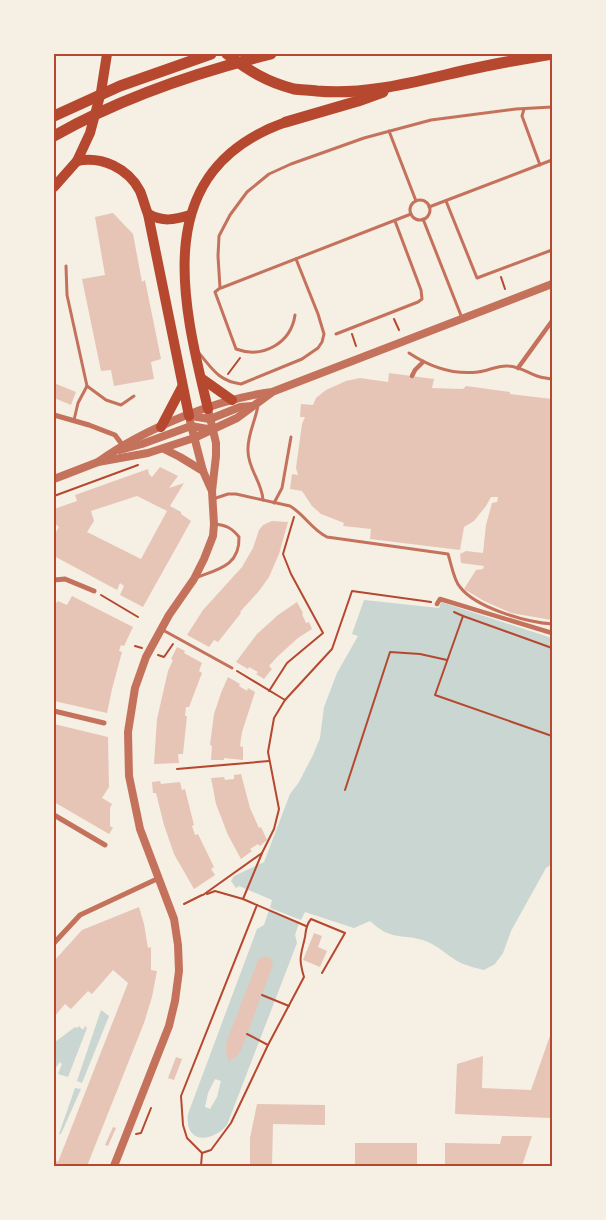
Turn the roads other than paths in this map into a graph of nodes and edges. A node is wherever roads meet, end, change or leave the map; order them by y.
1 (107, 54) edge
2 (227, 54) edge
3 (271, 54) edge
4 (552, 54) edge
5 (207, 55) edge
6 (404, 85) junction
7 (552, 107) edge
8 (524, 109) junction
9 (54, 116) edge
10 (286, 122) joint
11 (389, 132) junction
12 (58, 134) edge
13 (552, 160) edge
14 (77, 161) junction
15 (540, 165) junction
16 (54, 187) edge
17 (416, 201) junction
18 (446, 201) junction
19 (429, 207) junction
20 (148, 214) junction
21 (411, 214) junction
22 (190, 215) junction
23 (423, 219) junction
24 (395, 221) junction
25 (552, 250) edge
26 (296, 259) junction
27 (66, 266) dead end
28 (552, 284) edge
29 (220, 288) junction
30 (295, 315) dead end
31 (462, 319) junction
32 (552, 321) edge
33 (336, 334) dead end
34 (195, 347) junction
35 (409, 353) dead end
36 (423, 362) junction
37 (518, 368) junction
38 (412, 376) dead end
39 (201, 378) junction
40 (552, 379) edge
41 (88, 386) junction
42 (182, 387) junction
43 (134, 396) dead end
44 (232, 400) junction
45 (256, 401) junction
46 (209, 414) junction
47 (54, 415) edge
48 (74, 420) junction
49 (190, 421) junction
50 (161, 427) junction
51 (214, 430) junction
52 (291, 437) dead end
53 (194, 438) junction
54 (164, 449) junction
55 (125, 450) junction
56 (98, 462) junction
57 (203, 471) junction
58 (54, 479) edge
59 (212, 495) junction
60 (262, 500) junction
61 (274, 503) junction
62 (214, 524) junction
63 (194, 579) junction
64 (54, 580) edge
65 (94, 592) road end
66 (437, 604) road end
67 (552, 624) edge
68 (160, 629) junction
69 (552, 633) edge
70 (232, 668) road end
71 (54, 711) edge
72 (104, 723) dead end
73 (54, 815) edge
74 (105, 845) dead end
75 (160, 878) junction
76 (54, 943) edge
77 (114, 1166) edge

1 - 14 highway
2 - 6 highway
3 - 12 highway
4 - 6 highway
5 - 9 highway
6 - 10 highway
7 - 8 lane
8 - 11 lane
8 - 15 lane
10 - 22 highway
11 - 17 lane
11 - 29 lane
13 - 15 lane
14 - 16 highway
14 - 20 highway
15 - 18 lane
17 - 19 lane
17 - 21 lane
18 - 19 lane
18 - 25 lane
19 - 23 lane
20 - 22 highway
20 - 42 highway
21 - 23 lane
21 - 24 lane
22 - 34 highway
23 - 31 lane
24 - 26 lane
24 - 33 lane
26 - 29 lane
26 - 34 lane
27 - 41 lane
28 - 31 street
29 - 30 lane
31 - 45 street
32 - 37 street
34 - 39 highway
35 - 36 lane
36 - 37 lane
36 - 38 street
37 - 40 lane
39 - 44 highway
39 - 46 highway
41 - 43 lane
41 - 48 lane
42 - 49 highway
42 - 50 highway
44 - 45 street
44 - 46 street
45 - 46 street
45 - 51 street
45 - 60 lane
46 - 49 street
46 - 51 street
47 - 48 street
48 - 55 street
49 - 50 street
49 - 51 street
49 - 53 street
49 - 55 street
50 - 55 street
51 - 53 street
51 - 59 street
52 - 61 lane
53 - 54 street
53 - 57 street
54 - 55 street
54 - 57 street
55 - 56 street
55 - 56 street
56 - 58 street
57 - 59 street
59 - 60 lane
59 - 62 street
60 - 61 lane
61 - 67 lane
62 - 63 street
62 - 63 lane
63 - 68 street
64 - 65 street
66 - 69 street
68 - 70 lane
68 - 75 street
71 - 72 street
73 - 74 street
75 - 76 street
75 - 77 street

